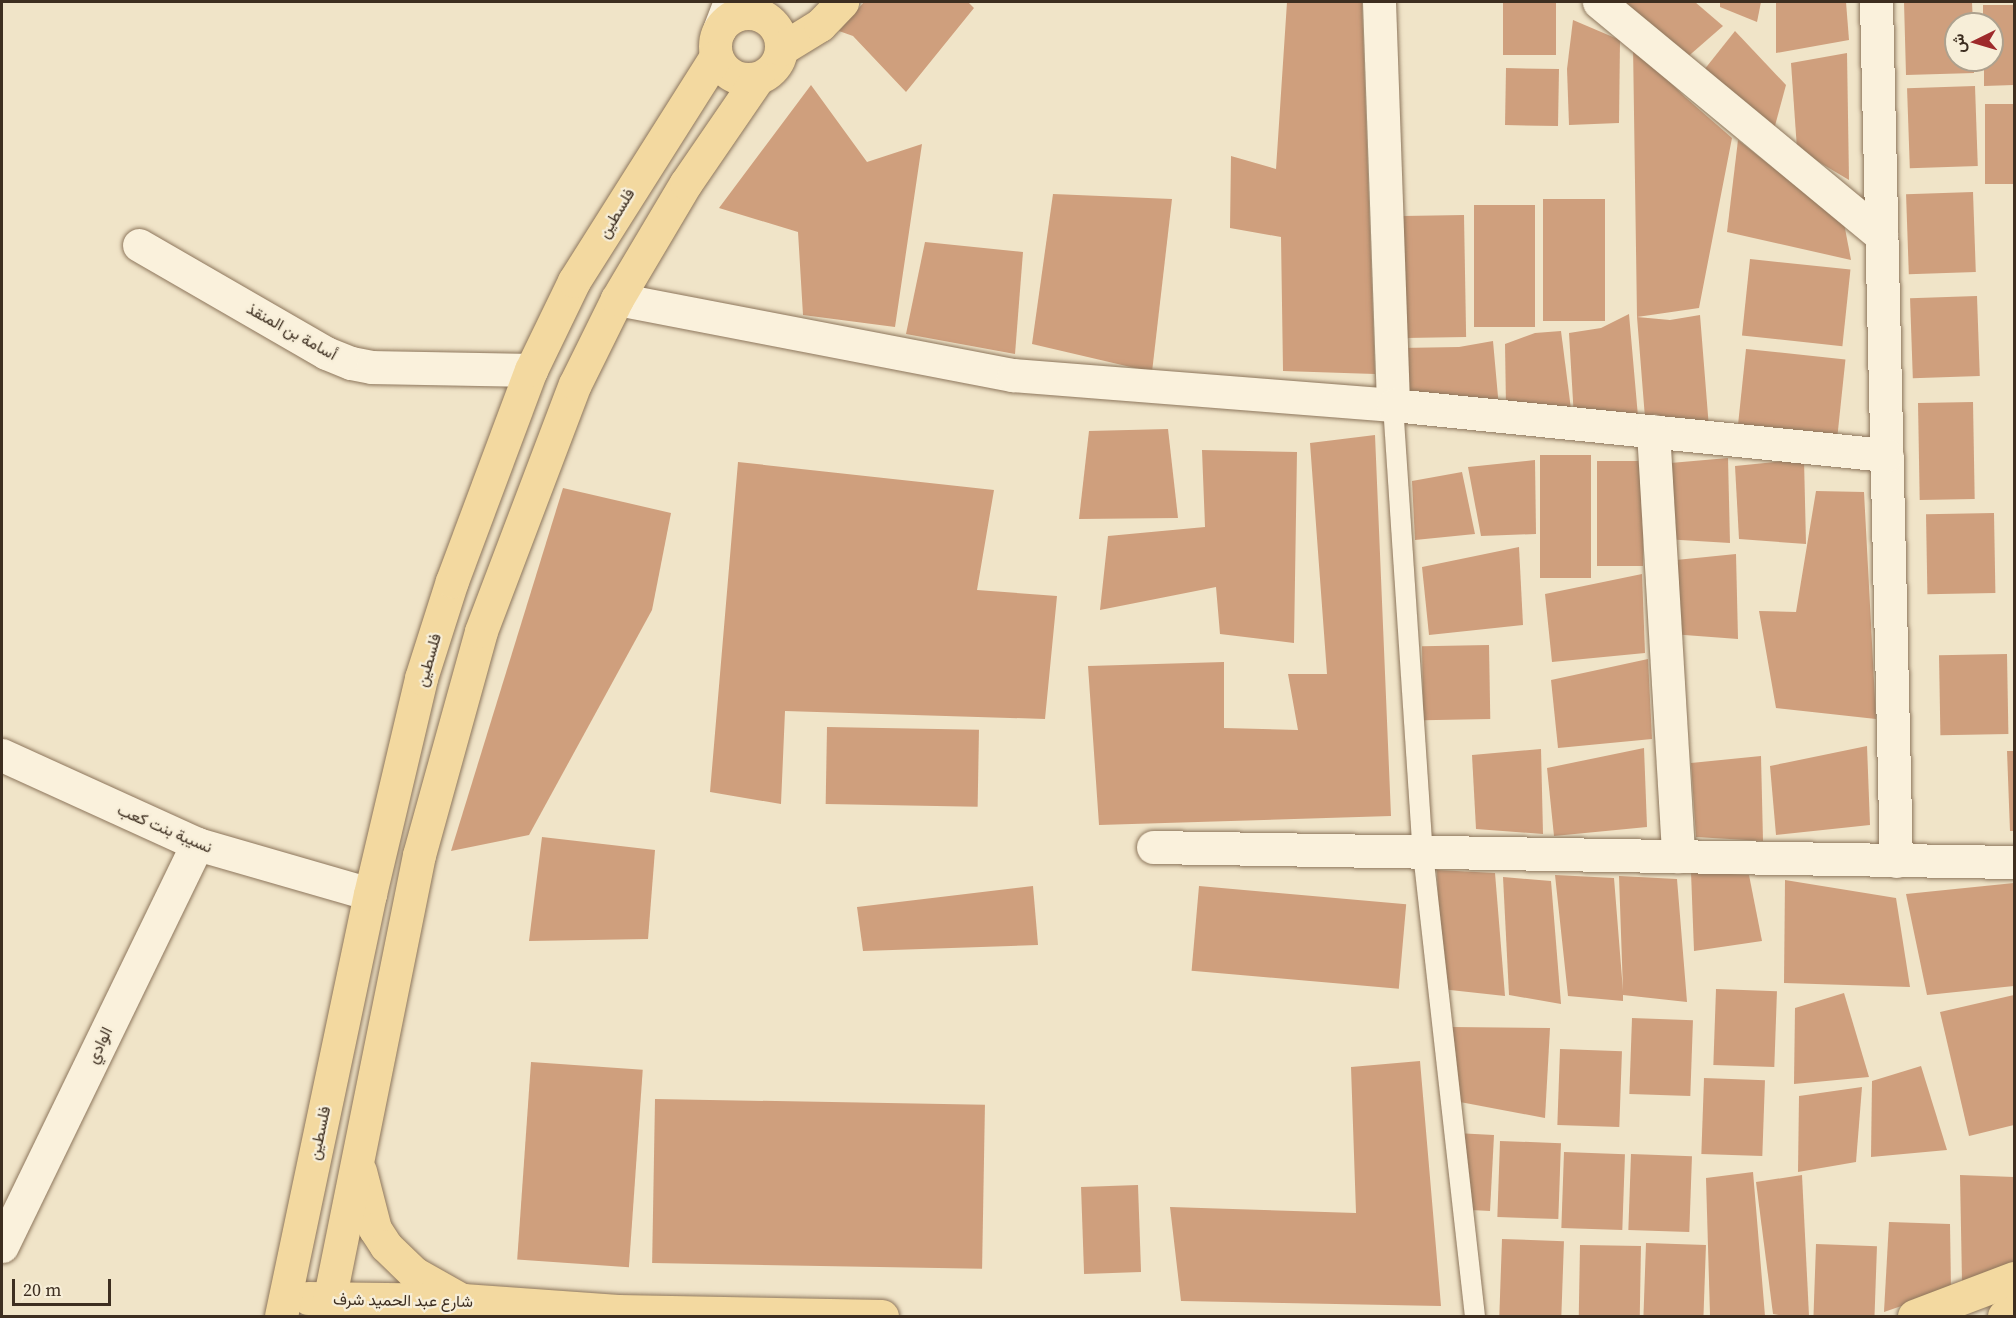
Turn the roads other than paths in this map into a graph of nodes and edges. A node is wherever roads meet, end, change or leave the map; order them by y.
1 (842, 2) edge
2 (1378, 2) edge
3 (1599, 2) edge
4 (1876, 2) edge
5 (738, 21) edge
6 (781, 50) junction
7 (758, 78) junction
8 (1881, 235) junction
9 (139, 245) dead end
10 (617, 299) junction
11 (531, 370) junction
12 (1393, 405) junction
13 (1653, 431) junction
14 (1886, 455) junction
15 (2, 755) edge
16 (197, 844) junction
17 (1153, 847) dead end
18 (1423, 853) junction
19 (1678, 856) junction
20 (1896, 861) junction
21 (2014, 862) edge
22 (370, 894) junction
23 (357, 1160) junction
24 (2, 1246) edge
25 (2014, 1278) edge
26 (463, 1300) junction
27 (283, 1307) edge
28 (328, 1308) edge
29 (2014, 1312) edge
30 (882, 1317) edge
31 (1475, 1317) edge
32 (1914, 1317) edge
33 (2004, 1317) edge

1 - 6 main road
2 - 12 street
3 - 8 street
4 - 8 street
5 - 6 main road
5 - 7 main road
5 - 11 main road, فلسطين
6 - 7 main road
7 - 10 main road
8 - 14 street
9 - 11 street, أسامة بن المنقذ
10 - 12 street
10 - 23 main road
11 - 22 main road, فلسطين
12 - 13 street
12 - 18 lane
13 - 14 street
13 - 19 street
14 - 20 street
15 - 16 street, نسيبة بنت كعب
16 - 22 street, نسيبة بنت كعب
16 - 24 street, الوادي
17 - 18 street
18 - 19 street
18 - 31 lane
19 - 20 street
20 - 21 street
22 - 27 main road, فلسطين
23 - 26 main road
23 - 28 main road
25 - 32 main road
26 - 28 main road, شارع عبد الحميد شرف
26 - 30 main road, شارع عبد الحميد شرف
27 - 28 main road, شارع عبد الحميد شرف
29 - 33 main road

